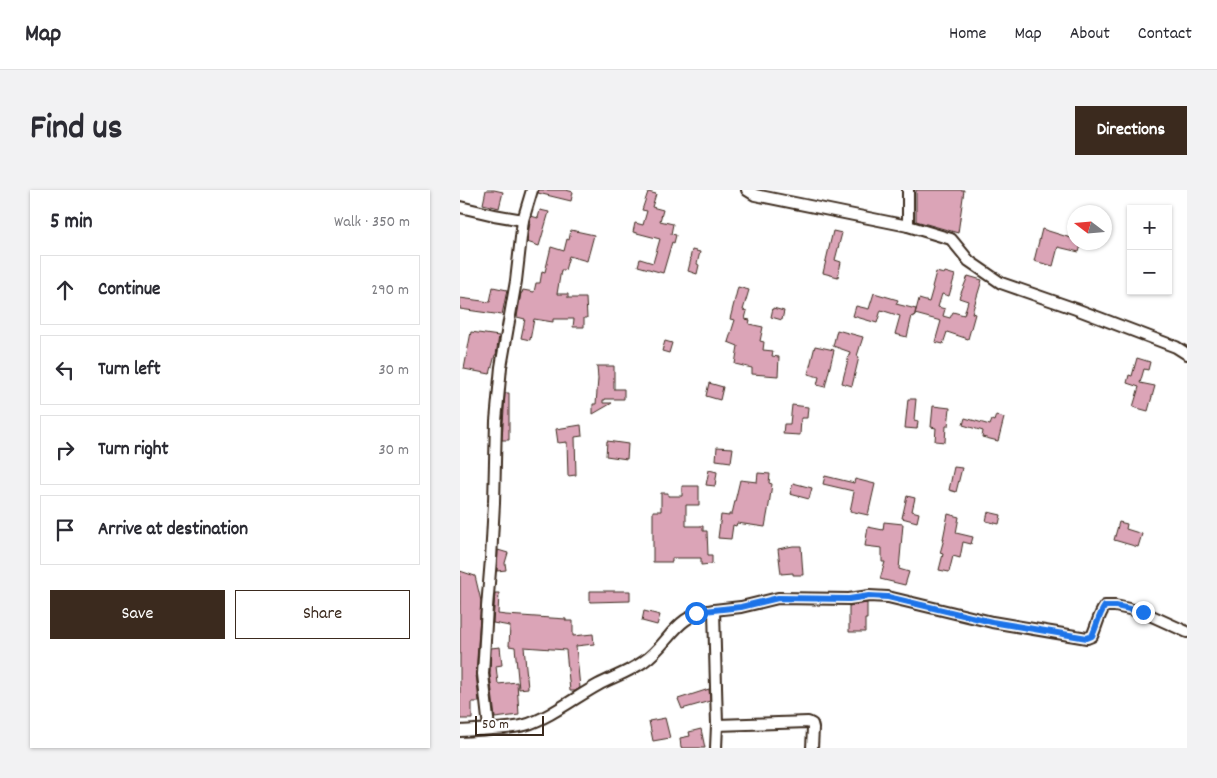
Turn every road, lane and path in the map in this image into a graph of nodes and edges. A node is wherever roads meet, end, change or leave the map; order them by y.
1 (532, 190) edge
2 (747, 190) edge
3 (908, 190) edge
4 (460, 206) edge
5 (523, 220) junction
6 (908, 226) junction
7 (1187, 354) edge
8 (714, 610) junction
9 (1187, 632) edge
10 (717, 725) junction
11 (489, 728) junction
12 (460, 731) edge
13 (716, 748) edge
14 (812, 748) edge

1 - 5 street
2 - 6 street
3 - 6 street
4 - 5 street
5 - 11 street
6 - 7 street
8 - 9 street
8 - 10 street
8 - 11 street
10 - 13 street
10 - 14 street
11 - 12 street

